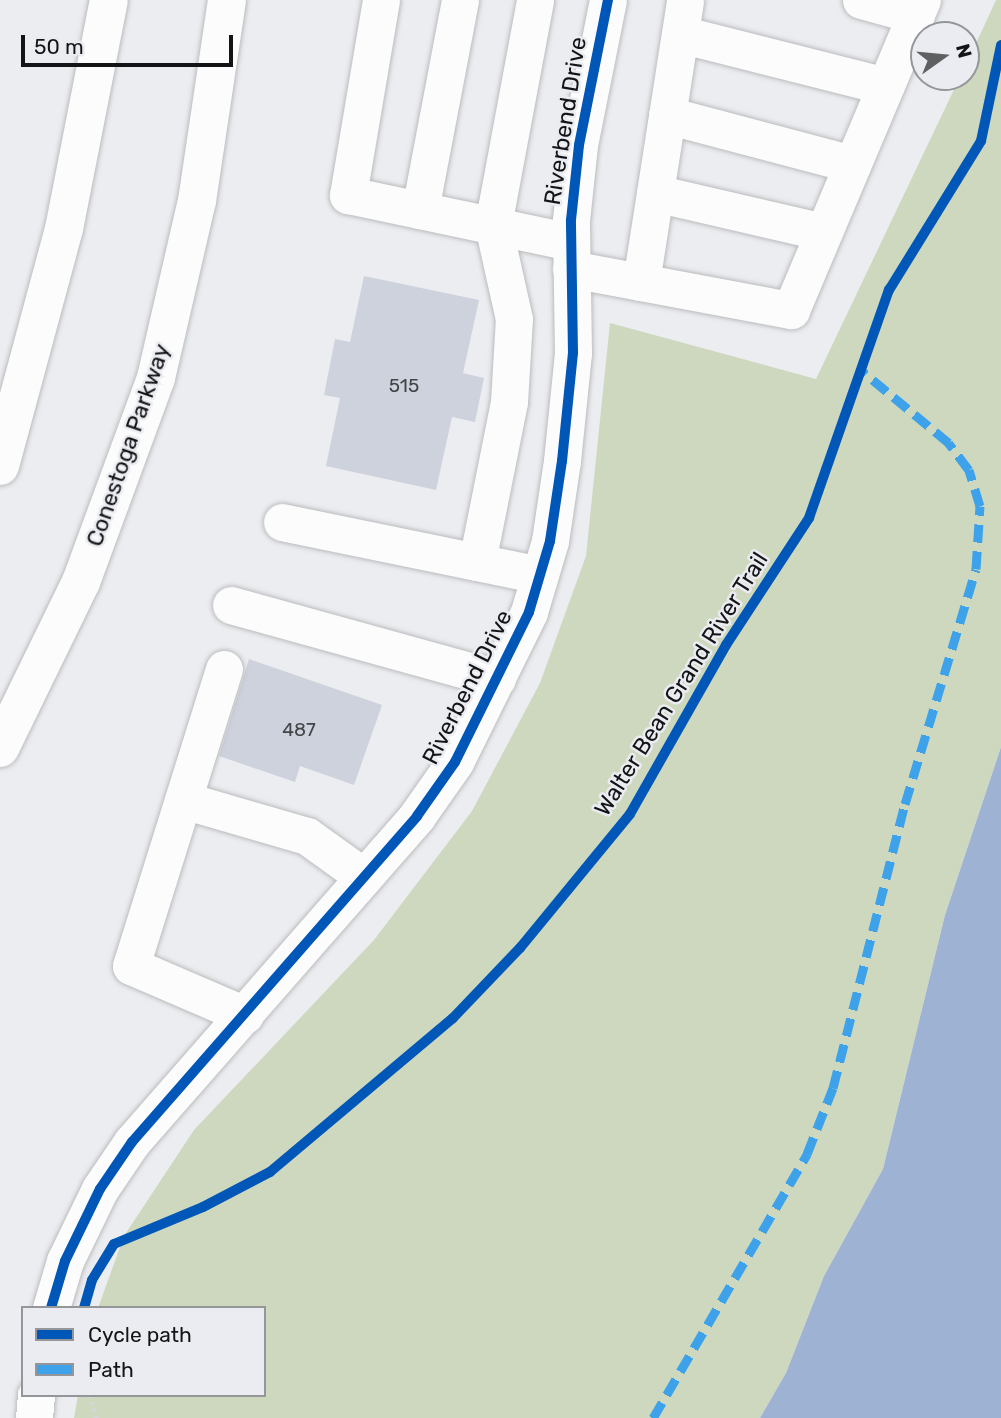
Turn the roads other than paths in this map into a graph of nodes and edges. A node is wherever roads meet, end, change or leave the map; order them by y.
1 (109, 0) edge
2 (227, 0) edge
3 (381, 0) edge
4 (460, 0) edge
5 (535, 0) edge
6 (608, 0) edge
7 (861, 0) edge
8 (919, 7) edge
9 (682, 17) edge
10 (886, 86) junction
11 (667, 115) junction
12 (853, 164) junction
13 (655, 193) junction
14 (420, 210) junction
15 (493, 225) junction
16 (824, 232) junction
17 (571, 255) junction
18 (641, 282) junction
19 (0, 466) edge
20 (282, 522) dead end
21 (477, 562) junction
22 (540, 575) junction
23 (231, 605) dead end
24 (224, 669) dead end
25 (497, 679) junction
26 (0, 748) edge
27 (183, 800) junction
28 (364, 877) junction
29 (245, 1015) junction
30 (52, 1306) edge
31 (36, 1397) edge
32 (34, 1418) edge

1 - 19 highway
2 - 26 highway, Conestoga Parkway
3 - 14 street
4 - 14 street
5 - 15 street
6 - 17 street, Riverbend Drive
7 - 8 street
8 - 10 street
9 - 10 street
9 - 11 street
10 - 12 street
11 - 12 street
11 - 13 street
12 - 16 street
13 - 16 street
13 - 18 street
14 - 15 street
15 - 17 street
15 - 21 street
16 - 18 street
17 - 18 street
17 - 22 street, Riverbend Drive
20 - 21 street
21 - 22 street
22 - 25 street, Riverbend Drive
23 - 25 street
24 - 27 street
25 - 28 street, Riverbend Drive
27 - 28 street
27 - 29 street
28 - 29 street, Riverbend Drive
29 - 30 street, Riverbend Drive
31 - 32 street

